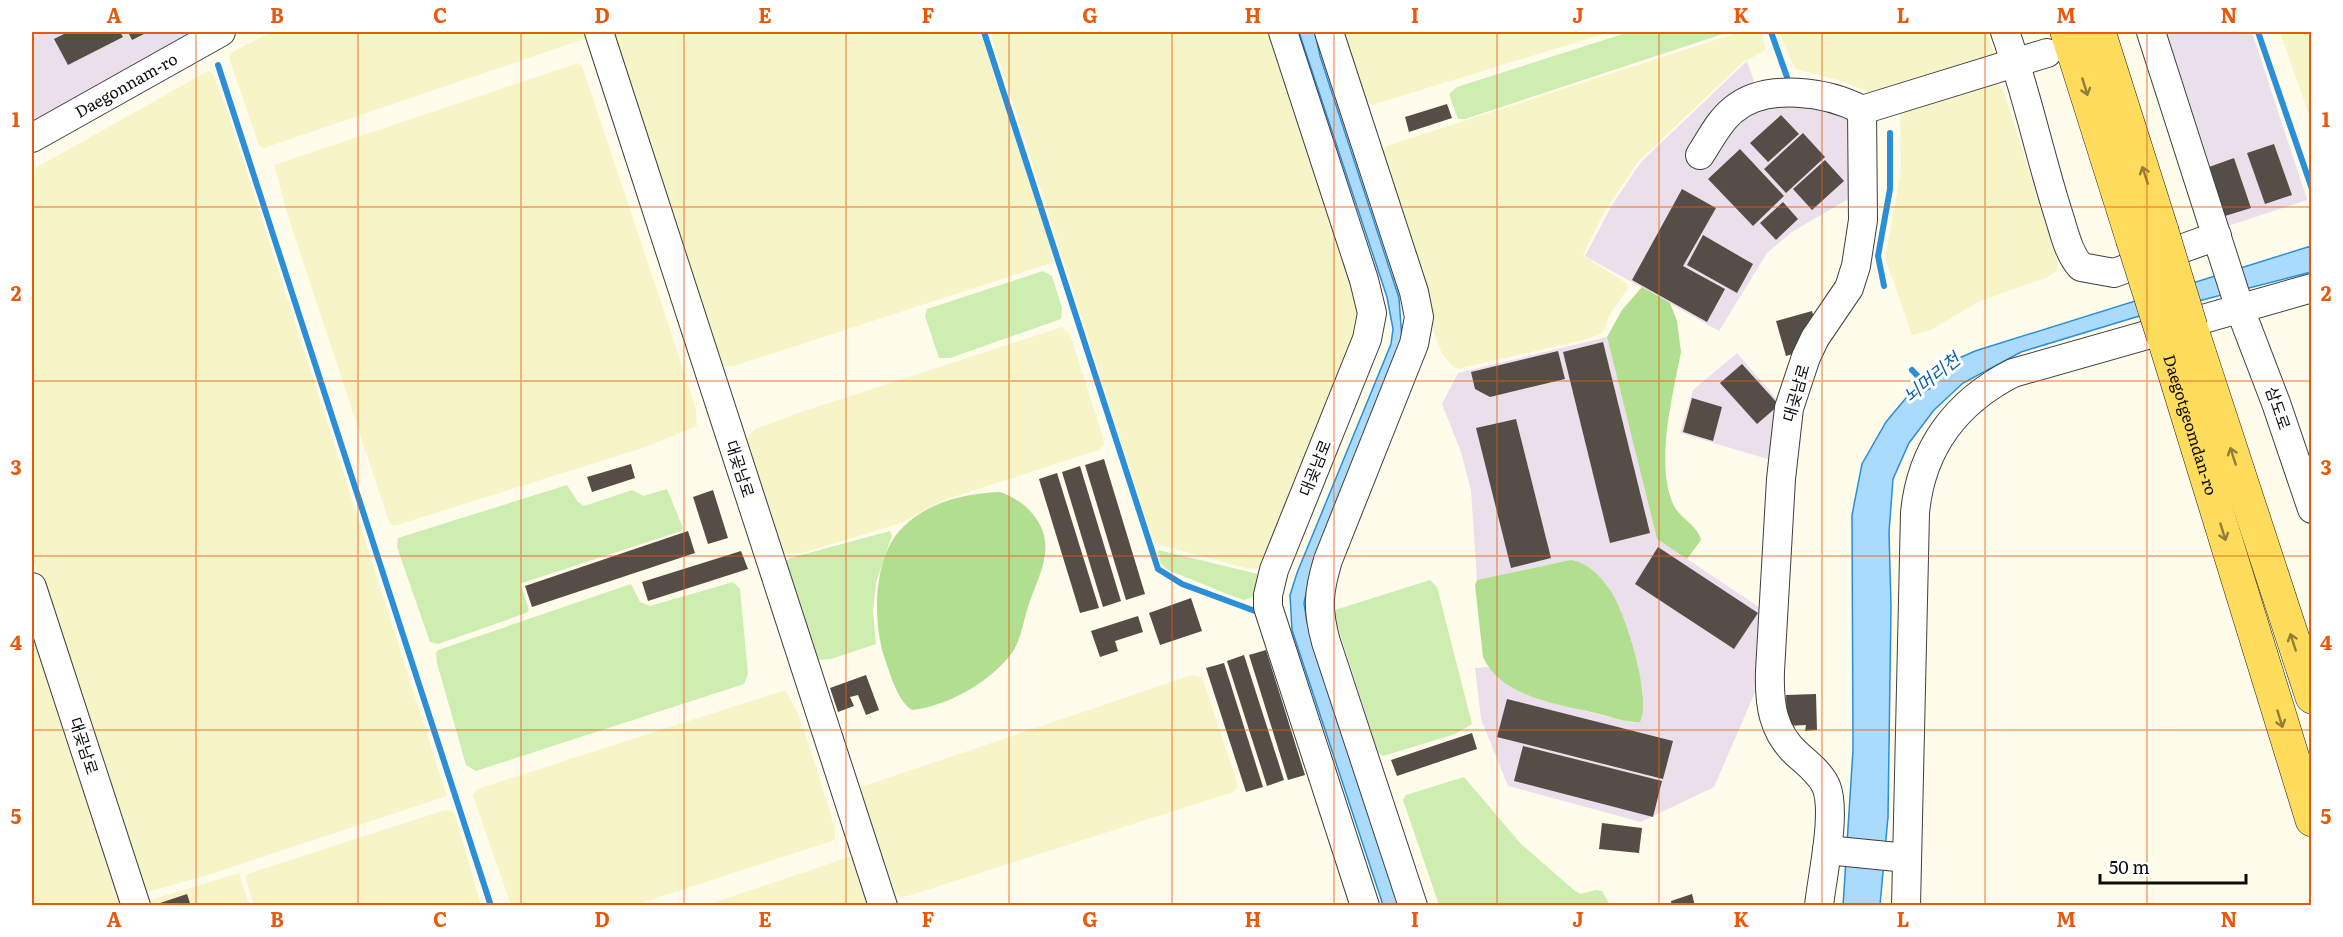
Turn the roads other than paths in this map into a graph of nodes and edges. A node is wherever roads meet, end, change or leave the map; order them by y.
1 (221, 32) edge
2 (599, 32) edge
3 (1282, 32) edge
4 (1329, 32) edge
5 (2005, 32) edge
6 (2099, 32) edge
7 (2151, 32) edge
8 (2057, 42) edge
9 (2016, 62) junction
10 (1862, 110) junction
11 (32, 138) edge
12 (1701, 155) dead end
13 (2147, 235) junction
14 (2218, 241) junction
15 (2312, 288) edge
16 (2239, 304) junction
17 (2177, 331) junction
18 (2312, 508) edge
19 (32, 587) edge
20 (2312, 697) edge
21 (2312, 820) edge
22 (1827, 850) junction
23 (1907, 858) junction
24 (136, 906) edge
25 (884, 906) edge
26 (1365, 906) edge
27 (1413, 906) edge
28 (1819, 906) edge
29 (1906, 906) edge

1 - 11 street, Daegonnam-ro
2 - 25 street, 대곶남로
3 - 26 street, 대곶남로
4 - 27 street
5 - 9 street
13 -> 6 main road, Daegotgeomdan-ro
7 - 14 street, 삼도로
8 - 9 street
8 -> 13 main road, Daegotgeomdan-ro
9 - 10 street
9 - 14 street
10 - 12 street
10 - 22 street, 대곶남로
13 - 17 main road, Daegotgeomdan-ro, bridge
14 - 16 street, 삼도로
15 - 16 street
16 - 18 street, 삼도로
16 - 23 street
20 -> 17 main road, Daegotgeomdan-ro
17 -> 21 main road, Daegotgeomdan-ro
19 - 24 street, 대곶남로
22 - 23 street
22 - 28 street, 대곶남로
23 - 29 street

